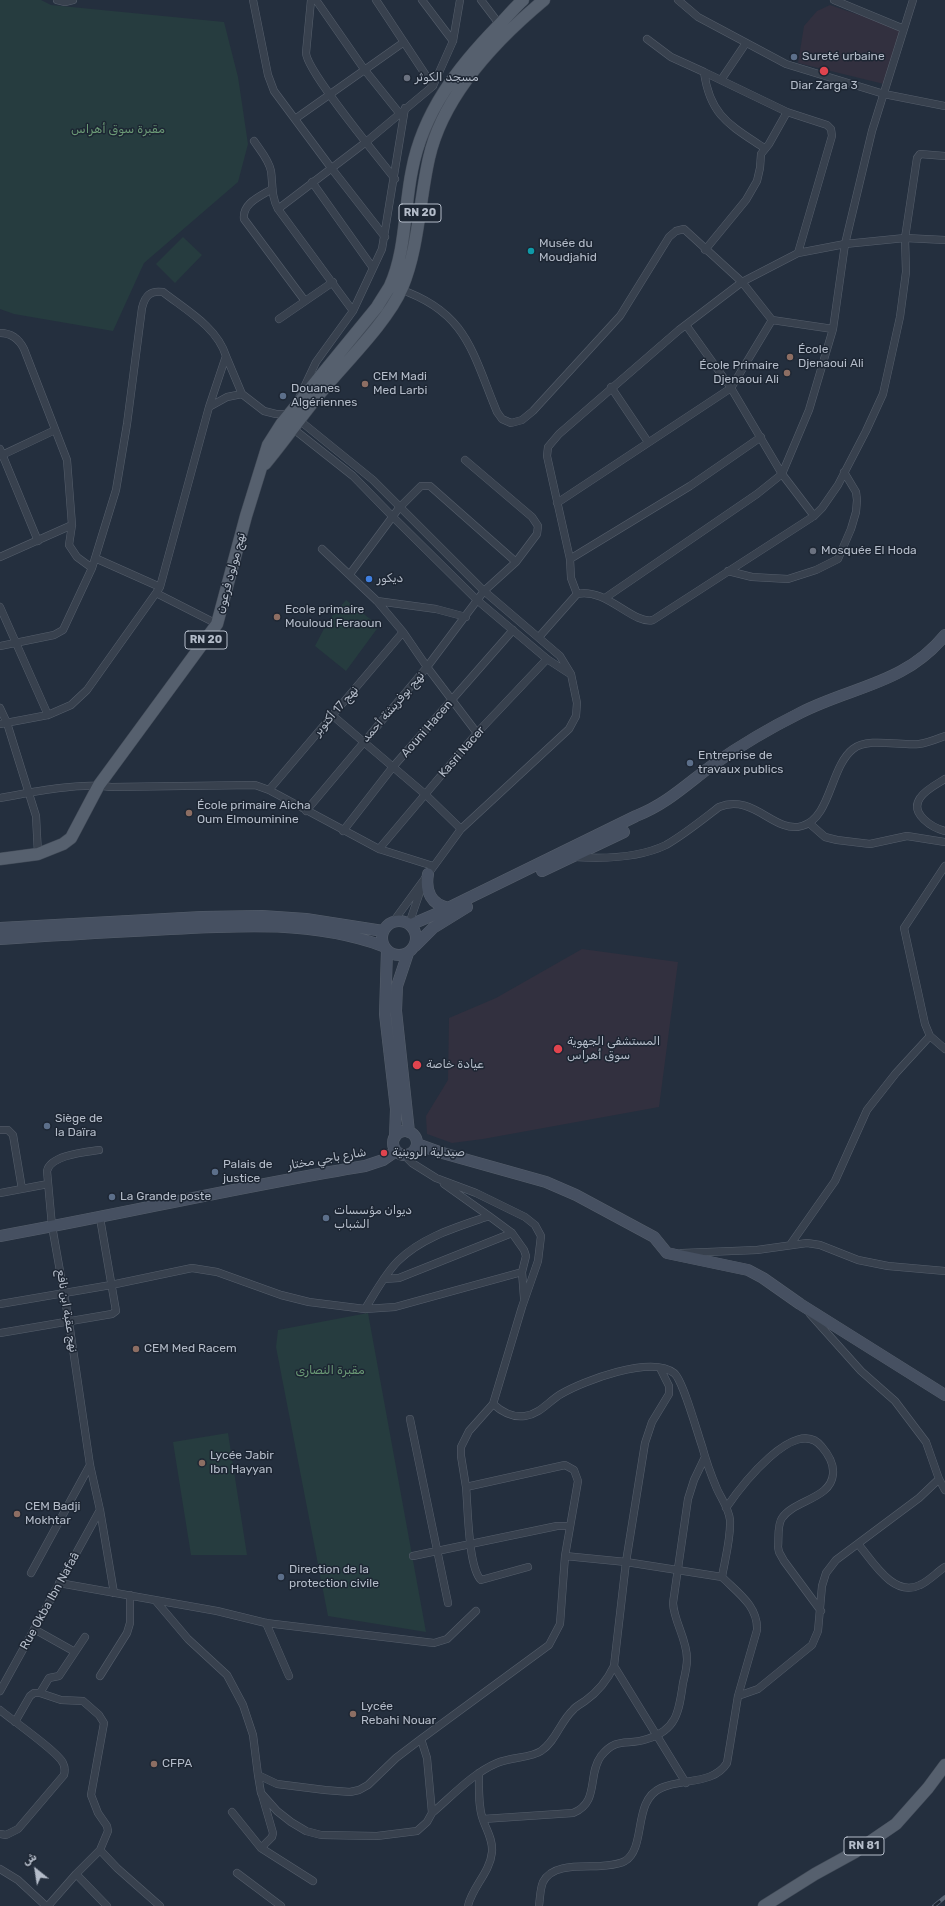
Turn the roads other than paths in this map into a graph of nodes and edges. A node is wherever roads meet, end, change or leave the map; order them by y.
1 (57, 0) edge
2 (74, 0) edge
3 (253, 0) edge
4 (311, 0) edge
5 (316, 0) edge
6 (376, 0) edge
7 (422, 0) edge
8 (460, 0) edge
9 (481, 0) edge
10 (524, 0) edge
11 (544, 0) edge
12 (678, 0) edge
13 (834, 0) edge
14 (913, 0) edge
15 (500, 25) junction
16 (904, 29) junction
17 (647, 39) dead end
18 (453, 41) junction
19 (404, 42) junction
20 (746, 43) junction
21 (364, 69) junction
22 (704, 72) junction
23 (721, 80) junction
24 (433, 86) junction
25 (329, 94) junction
26 (884, 94) junction
27 (945, 106) edge
28 (403, 111) junction
29 (787, 112) junction
30 (295, 120) junction
31 (254, 141) dead end
32 (366, 142) junction
33 (764, 148) junction
34 (945, 156) edge
35 (332, 169) junction
36 (394, 179) junction
37 (312, 182) junction
38 (272, 189) junction
39 (278, 209) junction
40 (385, 237) junction
41 (905, 238) junction
42 (945, 240) edge
43 (845, 244) junction
44 (705, 250) junction
45 (798, 254) junction
46 (374, 268) junction
47 (333, 282) junction
48 (742, 282) junction
49 (396, 288) junction
50 (305, 301) junction
51 (353, 311) junction
52 (279, 319) dead end
53 (772, 320) junction
54 (686, 324) junction
55 (833, 329) junction
56 (0, 333) edge
57 (226, 356) junction
58 (611, 387) junction
59 (731, 388) junction
60 (242, 394) junction
61 (209, 407) junction
62 (289, 417) junction
63 (55, 430) junction
64 (761, 437) junction
65 (648, 442) junction
66 (1, 453) edge
67 (465, 460) dead end
68 (844, 472) junction
69 (782, 474) junction
70 (557, 503) junction
71 (400, 508) junction
72 (814, 516) junction
73 (393, 517) junction
74 (72, 525) junction
75 (38, 541) junction
76 (322, 549) dead end
77 (0, 557) edge
78 (95, 558) junction
79 (570, 559) junction
80 (516, 562) junction
81 (92, 568) junction
82 (728, 571) junction
83 (350, 574) junction
84 (158, 590) junction
85 (484, 591) junction
86 (577, 594) junction
87 (605, 598) junction
88 (477, 600) junction
89 (377, 601) junction
90 (0, 607) edge
91 (466, 617) junction
92 (217, 624) junction
93 (513, 630) junction
94 (403, 632) junction
95 (945, 635) edge
96 (539, 637) junction
97 (17, 643) junction
98 (0, 646) edge
99 (548, 659) junction
100 (427, 668) junction
101 (571, 674) junction
102 (452, 700) junction
103 (0, 708) edge
104 (48, 714) junction
105 (332, 715) junction
106 (4, 724) edge
107 (477, 734) junction
108 (945, 736) edge
109 (363, 742) junction
110 (392, 768) junction
111 (945, 779) edge
112 (99, 785) junction
113 (269, 790) junction
114 (30, 792) junction
115 (426, 794) junction
116 (0, 798) edge
117 (306, 811) junction
118 (809, 823) junction
119 (461, 829) junction
120 (344, 831) junction
121 (945, 831) edge
122 (945, 842) edge
123 (379, 848) junction
124 (38, 854) junction
125 (570, 855) junction
126 (0, 859) edge
127 (945, 866) edge
128 (428, 873) junction
129 (449, 908) junction
130 (393, 922) junction
131 (409, 924) junction
132 (0, 928) edge
133 (383, 931) junction
134 (0, 939) edge
135 (385, 948) junction
136 (411, 949) junction
137 (930, 1036) junction
138 (945, 1049) edge
139 (0, 1130) edge
140 (409, 1132) junction
141 (395, 1137) junction
142 (417, 1144) junction
143 (99, 1150) dead end
144 (400, 1153) junction
145 (436, 1178) junction
146 (48, 1184) junction
147 (22, 1189) junction
148 (0, 1193) edge
149 (488, 1216) junction
150 (100, 1218) junction
151 (52, 1226) junction
152 (512, 1233) junction
153 (0, 1236) edge
154 (790, 1245) junction
155 (667, 1253) junction
156 (945, 1270) edge
157 (522, 1272) junction
158 (384, 1279) junction
159 (111, 1285) junction
160 (64, 1293) junction
161 (0, 1304) edge
162 (800, 1304) junction
163 (522, 1307) junction
164 (366, 1309) junction
165 (69, 1322) junction
166 (0, 1333) edge
167 (660, 1368) junction
168 (945, 1395) edge
169 (493, 1404) junction
170 (410, 1419) dead end
171 (705, 1457) junction
172 (90, 1465) junction
173 (939, 1479) junction
174 (466, 1487) junction
175 (945, 1490) edge
176 (726, 1508) junction
177 (100, 1510) junction
178 (570, 1526) junction
179 (470, 1544) junction
180 (859, 1544) junction
181 (436, 1551) junction
182 (413, 1556) dead end
183 (565, 1556) junction
184 (626, 1562) junction
185 (528, 1567) dead end
186 (945, 1567) edge
187 (677, 1570) junction
188 (31, 1573) dead end
189 (722, 1577) junction
190 (59, 1583) junction
191 (114, 1593) junction
192 (130, 1595) junction
193 (155, 1600) junction
194 (448, 1603) dead end
195 (821, 1611) junction
196 (476, 1612) dead end
197 (266, 1623) junction
198 (34, 1629) junction
199 (85, 1637) dead end
200 (75, 1652) junction
201 (614, 1666) junction
202 (100, 1676) dead end
203 (289, 1676) dead end
204 (0, 1691) edge
205 (40, 1693) junction
206 (738, 1696) junction
207 (0, 1710) edge
208 (15, 1722) junction
209 (656, 1736) junction
210 (421, 1739) junction
211 (945, 1765) edge
212 (479, 1773) junction
213 (258, 1775) junction
214 (686, 1783) junction
215 (261, 1793) junction
216 (232, 1812) dead end
217 (432, 1813) junction
218 (482, 1819) junction
219 (0, 1834) edge
220 (261, 1848) junction
221 (100, 1850) junction
222 (0, 1870) edge
223 (237, 1873) dead end
224 (76, 1874) junction
225 (313, 1881) dead end
226 (47, 1906) edge
227 (107, 1906) edge
228 (160, 1906) edge
229 (281, 1906) edge
230 (468, 1906) edge
231 (539, 1906) edge
232 (764, 1906) edge

1 - 2 street
3 - 30 street
4 - 25 street
5 - 21 street
6 - 19 street
7 - 18 street
8 - 18 street
9 - 15 street
10 - 15 main road, RN 20
11 - 49 main road, RN 20
12 - 20 street
13 - 16 street
14 - 16 street
15 - 49 main road, RN 20
16 - 26 street
17 - 22 street
18 - 24 street
19 - 21 street
19 - 24 street
20 - 23 street
20 - 26 street
21 - 25 street
21 - 28 street
22 - 23 street
22 - 33 street
23 - 29 street
24 - 28 street
25 - 30 street
25 - 32 street
26 - 27 street
26 - 43 street
28 - 32 street
28 - 36 street
29 - 33 street
29 - 45 street
30 - 35 street
31 - 38 street
32 - 35 street
32 - 36 street
33 - 44 street
34 - 41 street
35 - 37 street
35 - 40 street
36 - 40 street
37 - 39 street
37 - 46 street
38 - 39 street
38 - 50 street
39 - 47 street
40 - 46 street
41 - 42 street
41 - 43 street
41 - 68 street
43 - 45 street
43 - 55 street
44 - 48 street
44 - 49 street
45 - 48 street
46 - 51 street
47 - 50 street
47 - 51 street
48 - 53 street
48 - 54 street
49 - 62 main road, RN 20
50 - 52 street
51 - 62 street
53 - 55 street
53 - 59 street
54 - 58 street
54 - 59 street
55 - 69 street
56 - 63 street
57 - 60 street
57 - 61 street
57 - 78 street
58 - 65 street
58 - 70 street
59 - 64 street
59 - 65 street
60 - 61 street
60 - 62 street
61 - 84 street
62 - 71 street
62 - 73 street
62 - 92 main road, نهج مولود فرعون / RN 20
63 - 66 street
63 - 74 street
64 - 69 street
64 - 79 street
65 - 70 street
66 - 75 street
67 - 80 street, نهج بوفريشة أحمد
68 - 72 street
68 - 82 street
69 - 72 street
69 - 87 street
70 - 79 street
71 - 73 street
71 - 80 street
71 - 85 street
72 - 82 street
73 - 83 street
73 - 88 street
74 - 75 street
74 - 81 street
75 - 77 street
76 - 83 street
78 - 81 street
78 - 84 street
79 - 86 street
80 - 85 street, نهج بوفريشة أحمد
81 - 97 street
82 - 87 street
83 - 89 street
84 - 92 street
84 - 104 street
85 - 88 street, نهج بوفريشة أحمد
85 - 96 street
86 - 87 street
86 - 96 street
88 - 91 street, نهج بوفريشة أحمد
88 - 93 street
89 - 91 street
89 - 94 street
90 - 97 street
91 - 100 street, نهج بوفريشة أحمد
92 - 112 main road, نهج مولود فرعون / RN 20
93 - 99 street
93 - 102 street, Aouni Hacen
94 - 100 street
94 - 105 street, نهج 17 أكتوبر
95 - 125 street
96 - 101 street
97 - 98 street
97 - 104 street
99 - 101 street
99 - 107 street, Kasri Nacer
100 - 102 street
100 - 109 street, نهج بوفريشة أحمد
101 - 119 street
102 - 107 street
102 - 110 street, Aouni Hacen
103 - 106 street
104 - 106 street
105 - 109 street
105 - 113 street, نهج 17 أكتوبر
106 - 114 street
107 - 115 street, Kasri Nacer
108 - 118 street
109 - 110 street
109 - 117 street, نهج بوفريشة أحمد
110 - 115 street
110 - 120 street, Aouni Hacen
111 - 121 street
112 - 113 street
112 - 114 street
112 - 124 main road, RN 20
113 - 117 street
114 - 116 street
114 - 124 street
115 - 119 street
115 - 123 street, Kasri Nacer
117 - 120 street
118 - 122 street
118 - 125 street
119 - 128 street
120 - 123 street
123 - 128 street
124 - 126 main road, RN 20
125 - 129 street
125 - 136 street
127 - 137 street
128 - 129 street
128 - 130 street
128 - 131 street
129 - 131 street
130 - 131 street
130 - 133 street
131 - 136 street
132 - 133 street
133 - 135 street
134 - 135 street
135 - 136 street
135 - 141 street
136 - 140 street
137 - 138 street
137 - 154 street
139 - 147 street
140 - 141 street
140 - 142 street
141 - 144 street
142 - 144 street
142 - 155 street
143 - 146 street, نهج عقبة ابن نافع
144 - 145 street
144 - 150 street, شارع باجي مختار
145 - 149 street
145 - 163 street
146 - 147 street
146 - 151 street, نهج عقبة ابن نافع
147 - 148 street
149 - 152 street
149 - 158 street
150 - 151 street, شارع باجي مختار
150 - 159 street
151 - 153 street, شارع باجي مختار
151 - 160 street, نهج عقبة ابن نافع
152 - 157 street
152 - 158 street
154 - 155 street
154 - 156 street
155 - 162 street
157 - 163 street
157 - 164 street
158 - 164 street
159 - 160 street
159 - 164 street
159 - 165 street
160 - 161 street
160 - 165 street, نهج عقبة ابن نافع
162 - 168 street
162 - 173 street
163 - 169 street
165 - 166 street
165 - 172 street, نهج عقبة ابن نافع
167 - 169 street
167 - 171 street
167 - 184 street
169 - 174 street
170 - 181 street
171 - 176 street
171 - 187 street
172 - 177 street, نهج عقبة ابن نافع
172 - 188 street
173 - 175 street
173 - 180 street
174 - 178 street
174 - 179 street
176 - 189 street
176 - 195 street
177 - 190 street, Rue Okba Ibn Nafaâ
177 - 191 street, نهج عقبة ابن نافع
178 - 179 street
178 - 183 street
179 - 181 street
179 - 185 street
180 - 186 street
180 - 195 street
181 - 182 street
181 - 194 street
183 - 184 street
183 - 210 street
184 - 187 street
184 - 201 street
187 - 189 street
187 - 209 street
189 - 206 street
190 - 191 street
190 - 198 street, Rue Okba Ibn Nafaâ
191 - 192 street
192 - 193 street
192 - 202 street
193 - 197 street
193 - 213 street
195 - 206 street
196 - 197 street
197 - 203 street
198 - 200 street
198 - 204 street, Rue Okba Ibn Nafaâ
199 - 200 street
200 - 205 street
201 - 209 street
201 - 212 street
205 - 208 street
205 - 221 street
206 - 214 street
207 - 208 street
208 - 219 street
209 - 214 street
209 - 218 street
210 - 213 street
210 - 217 street
211 - 232 main road, RN 81
212 - 217 street
212 - 218 street
213 - 215 street
214 - 231 street
215 - 217 street
215 - 220 street
216 - 220 street
218 - 230 street
220 - 225 street
221 - 224 street
221 - 228 street
222 - 226 street
223 - 229 street
224 - 226 street
224 - 227 street

